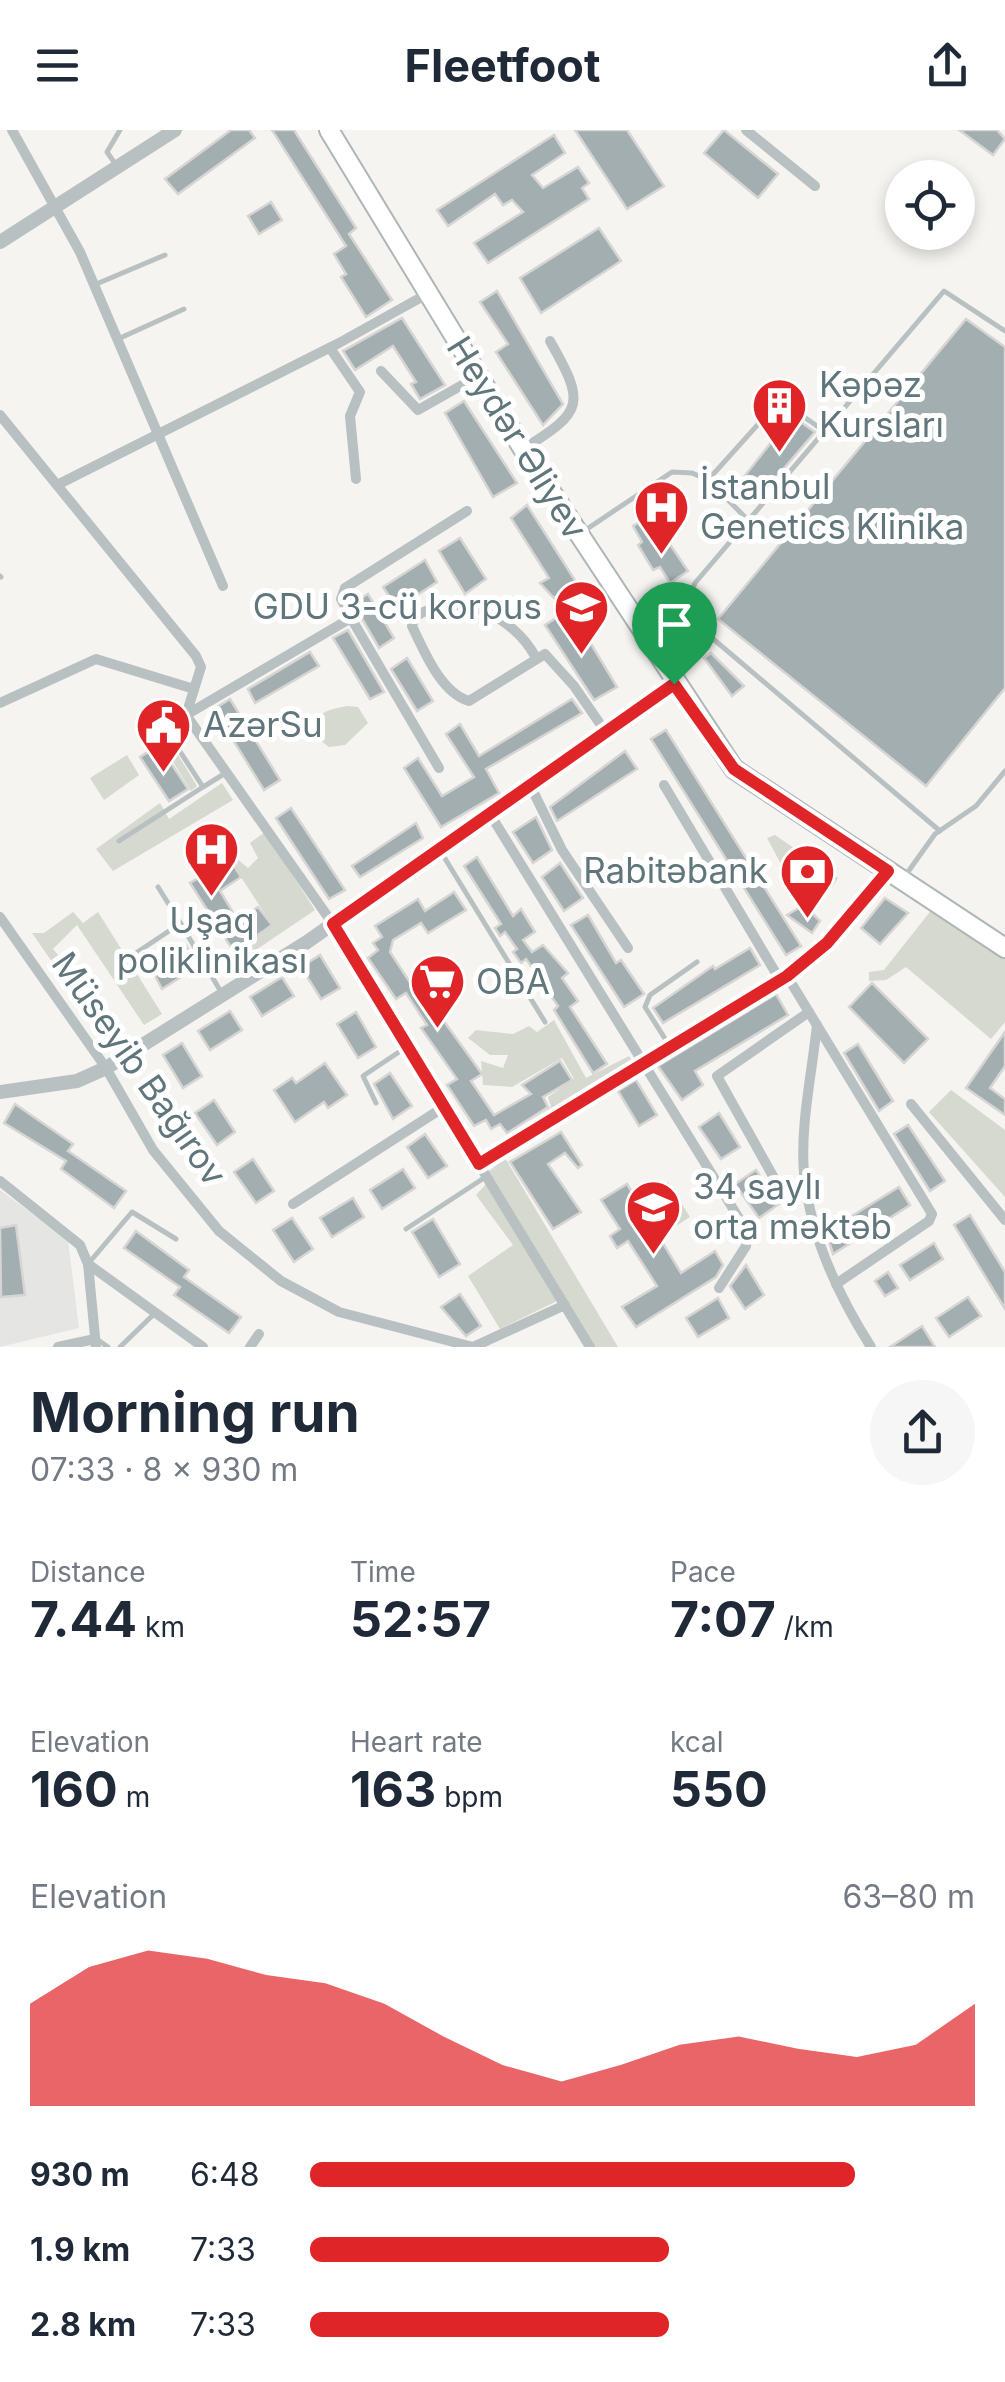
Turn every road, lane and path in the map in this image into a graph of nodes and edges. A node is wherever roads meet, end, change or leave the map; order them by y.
1 (12, 130) edge
2 (120, 130) edge
3 (175, 130) edge
4 (746, 130) edge
5 (334, 132) edge
6 (117, 167) junction
7 (814, 186) dead end
8 (56, 206) junction
9 (0, 242) edge
10 (165, 254) dead end
11 (94, 285) junction
12 (428, 294) junction
13 (184, 310) dead end
14 (1005, 331) edge
15 (116, 340) junction
16 (550, 341) dead end
17 (330, 348) junction
18 (381, 371) dead end
19 (478, 376) junction
20 (0, 415) edge
21 (824, 431) junction
22 (156, 435) junction
23 (523, 449) junction
24 (356, 478) dead end
25 (708, 480) junction
26 (57, 485) junction
27 (467, 511) dead end
28 (748, 520) junction
29 (578, 535) junction
30 (223, 586) dead end
31 (351, 618) junction
32 (536, 656) junction
33 (674, 684) junction
34 (194, 690) junction
35 (0, 703) edge
36 (186, 715) junction
37 (605, 731) junction
38 (168, 734) dead end
39 (439, 768) dead end
40 (1005, 771) edge
41 (227, 773) junction
42 (664, 785) dead end
43 (530, 786) junction
44 (202, 787) junction
45 (490, 814) junction
46 (940, 831) junction
47 (118, 841) dead end
48 (439, 849) junction
49 (895, 876) junction
50 (158, 886) dead end
51 (0, 917) edge
52 (333, 924) junction
53 (184, 929) junction
54 (628, 948) dead end
55 (1005, 948) edge
56 (136, 953) dead end
57 (696, 962) dead end
58 (784, 978) junction
59 (222, 995) junction
60 (810, 1012) junction
61 (545, 1022) dead end
62 (817, 1024) junction
63 (408, 1047) junction
64 (671, 1047) junction
65 (642, 1064) junction
66 (106, 1068) junction
67 (0, 1092) edge
68 (376, 1103) dead end
69 (911, 1104) dead end
70 (444, 1106) junction
71 (479, 1164) junction
72 (486, 1176) junction
73 (774, 1178) dead end
74 (0, 1181) edge
75 (293, 1204) dead end
76 (1005, 1220) edge
77 (406, 1229) dead end
78 (176, 1239) dead end
79 (88, 1264) junction
80 (836, 1284) junction
81 (719, 1288) dead end
82 (565, 1305) junction
83 (156, 1313) junction
84 (258, 1334) dead end
85 (96, 1343) edge
86 (58, 1347) edge
87 (108, 1347) edge
88 (120, 1347) edge
89 (203, 1347) edge
90 (250, 1347) edge
91 (590, 1347) edge
92 (871, 1347) edge

1 - 8 street
2 - 6 lane
3 - 6 street
4 - 7 street
5 - 12 main road, Heydər Əliyev
6 - 8 street
8 - 9 street
8 - 11 street
10 - 11 lane
11 - 15 street
12 - 17 street
12 - 19 main road, Heydər Əliyev
13 - 15 lane
14 - 21 lane
15 - 22 street
16 - 23 street
17 - 22 street
17 - 24 street
18 - 19 street
19 - 23 main road, Heydər Əliyev
20 - 26 street
21 - 25 lane
21 - 28 lane
22 - 26 street
22 - 30 street
23 - 29 main road, Heydər Əliyev
25 - 28 lane
25 - 29 lane
26 - 34 street
27 - 31 street
28 - 46 lane
29 - 33 main road, Heydər Əliyev
31 - 36 street
31 - 39 street
32 - 32 street
32 - 37 street
33 - 37 street
33 - 49 main road, Heydər Əliyev
34 - 35 street
34 - 36 street
36 - 41 street
37 - 43 street
38 - 44 lane
40 - 46 lane
41 - 44 lane
41 - 52 street
42 - 58 street
43 - 45 street
43 - 54 street
44 - 47 lane
45 - 48 street
45 - 65 street
46 - 49 lane
48 - 52 street
48 - 61 lane
49 - 55 main road, Heydər Əliyev
49 - 58 street
50 - 53 lane
51 - 66 street, Müseyib Bağırov
52 - 59 street
52 - 63 street
53 - 56 lane
53 - 59 lane
57 - 64 lane
58 - 60 street
58 - 64 street
59 - 66 street
60 - 62 street
60 - 73 street
62 - 80 street
62 - 80 street
63 - 68 lane
63 - 70 street
64 - 65 street
65 - 71 street
65 - 81 street
66 - 67 street
66 - 82 street, Müseyib Bağırov
69 - 76 street
70 - 71 street
70 - 75 street
71 - 72 street
72 - 77 lane
72 - 82 street
74 - 79 street
78 - 79 lane
79 - 83 street
79 - 85 street
80 - 92 street
82 - 91 street
83 - 88 lane
83 - 89 street
84 - 90 street
85 - 86 street
85 - 87 lane

